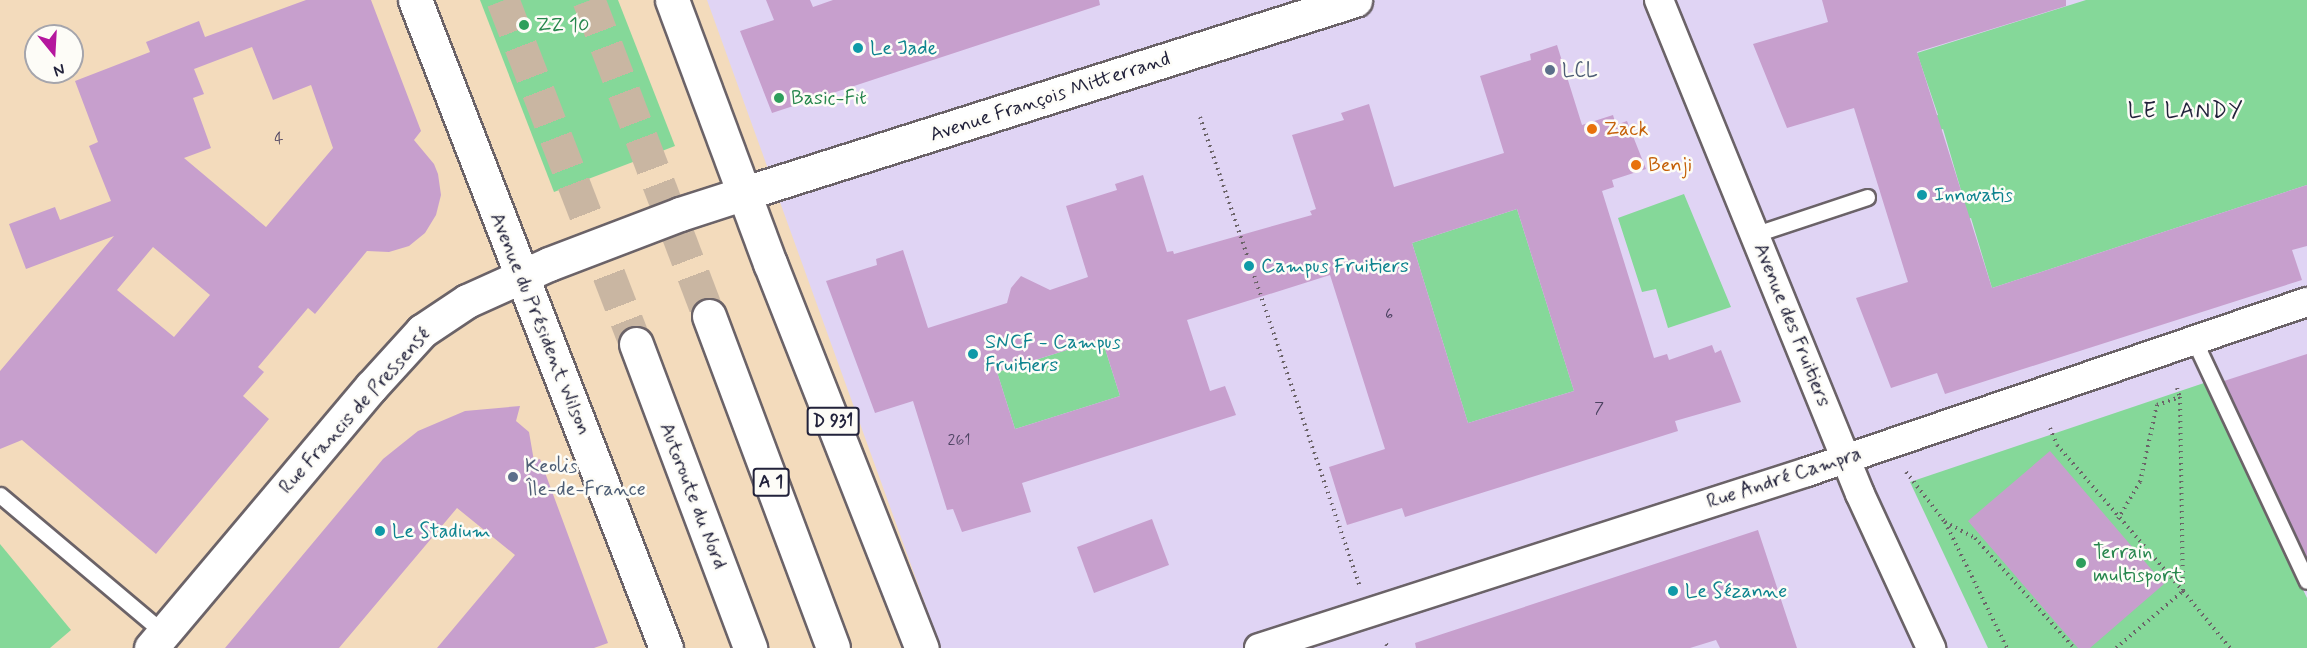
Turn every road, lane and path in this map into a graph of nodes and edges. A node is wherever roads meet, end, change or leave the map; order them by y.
1 (415, 0) edge
2 (672, 0) edge
3 (1355, 0) edge
4 (1659, 0) edge
5 (1200, 117) dead end
6 (745, 193) junction
7 (1867, 197) dead end
8 (1756, 234) junction
9 (521, 277) junction
10 (2307, 302) edge
11 (709, 316) tunnel mouth
12 (2194, 340) junction
13 (636, 344) tunnel mouth
14 (2177, 388) dead end
15 (2180, 398) junction
16 (2050, 428) dead end
17 (1845, 458) junction
18 (1901, 468) dead end
19 (0, 495) edge
20 (2118, 519) junction
21 (1945, 522) junction
22 (2307, 581) edge
23 (2183, 591) junction
24 (1369, 613) junction
25 (158, 640) edge
26 (666, 648) edge
27 (750, 648) edge
28 (833, 648) edge
29 (922, 648) edge
30 (1259, 648) edge
31 (1931, 648) edge
32 (2007, 648) edge
33 (2074, 648) edge
34 (2116, 648) edge
35 (2230, 648) edge

1 - 9 main road, Avenue du Président Wilson
2 - 6 main road, D 931
3 - 6 main road, Avenue François Mitterrand
4 - 8 street, Avenue des Fruitiers
5 - 24 path
6 - 9 main road, Rue Francis de Pressensé
6 - 29 main road, D 931
7 - 8 lane
8 - 17 street, Avenue des Fruitiers
9 - 25 main road, Rue Francis de Pressensé
9 - 26 main road, Avenue du Président Wilson
10 - 12 street, Rue André Campra
11 - 28 main road, A 1
12 - 17 street, Rue André Campra
12 - 22 lane
13 - 27 main road, Autoroute du Nord
14 - 15 path
15 - 20 path
15 - 23 path
16 - 20 path
17 - 24 street, Rue André Campra
17 - 31 street, Avenue des Fruitiers
18 - 21 path
19 - 25 lane
20 - 23 path
21 - 32 path
21 - 33 path
23 - 34 path
23 - 35 path
24 - 30 street, Rue André Campra

